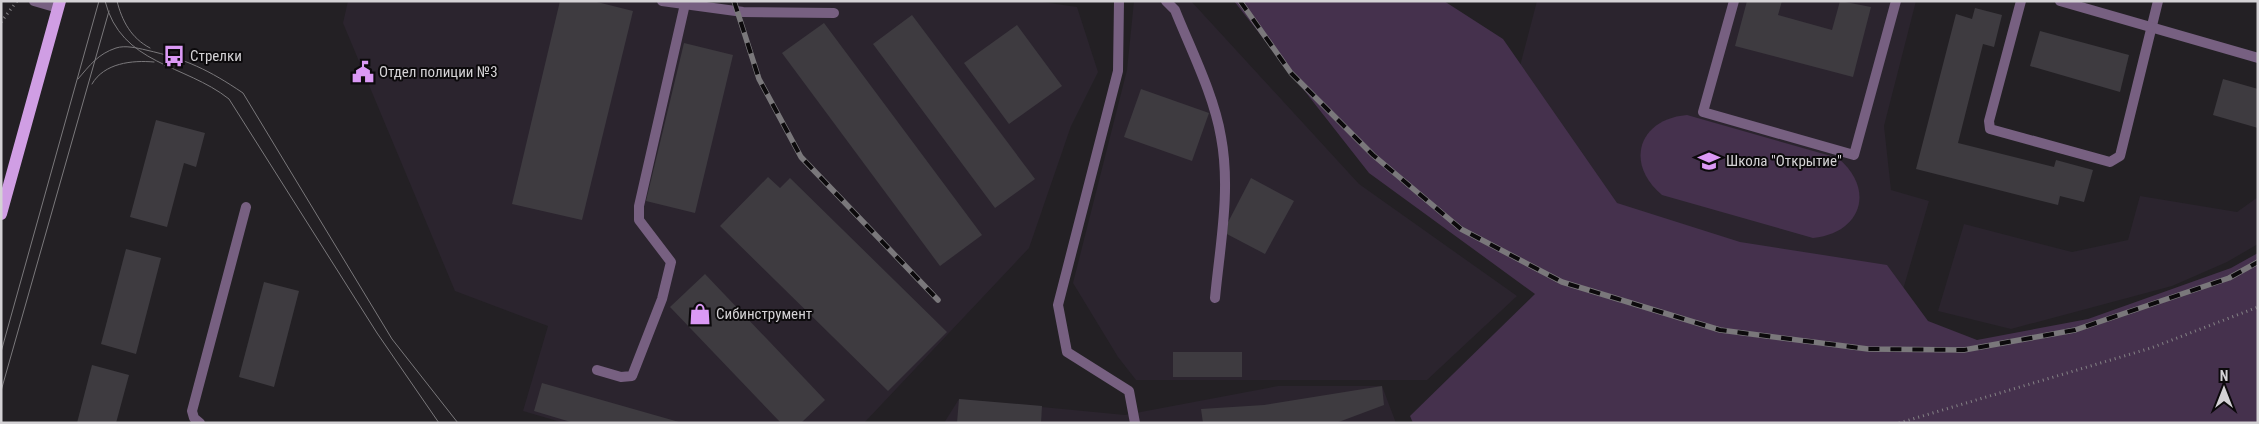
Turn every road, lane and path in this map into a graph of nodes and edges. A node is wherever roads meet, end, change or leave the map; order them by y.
1 (18, 1) edge
2 (34, 1) edge
3 (662, 1) edge
4 (1119, 1) edge
5 (1166, 1) edge
6 (1734, 1) edge
7 (1896, 1) edge
8 (2021, 1) edge
9 (2060, 1) edge
10 (2158, 1) edge
11 (685, 4) junction
12 (58, 5) edge
13 (834, 12) dead end
14 (1, 22) edge
15 (2151, 27) junction
16 (2258, 58) edge
17 (246, 207) dead end
18 (1, 214) edge
19 (1215, 298) dead end
20 (2258, 307) edge
21 (597, 370) dead end
22 (200, 423) edge
23 (1135, 423) edge
24 (1899, 423) edge

1 - 14 path
2 - 12 street
3 - 11 street
4 - 23 street
5 - 19 street
6 - 7 street
8 - 15 street
9 - 15 street
10 - 15 street
11 - 13 street
11 - 21 street
12 - 18 main road
15 - 16 street
17 - 22 street
20 - 24 path

